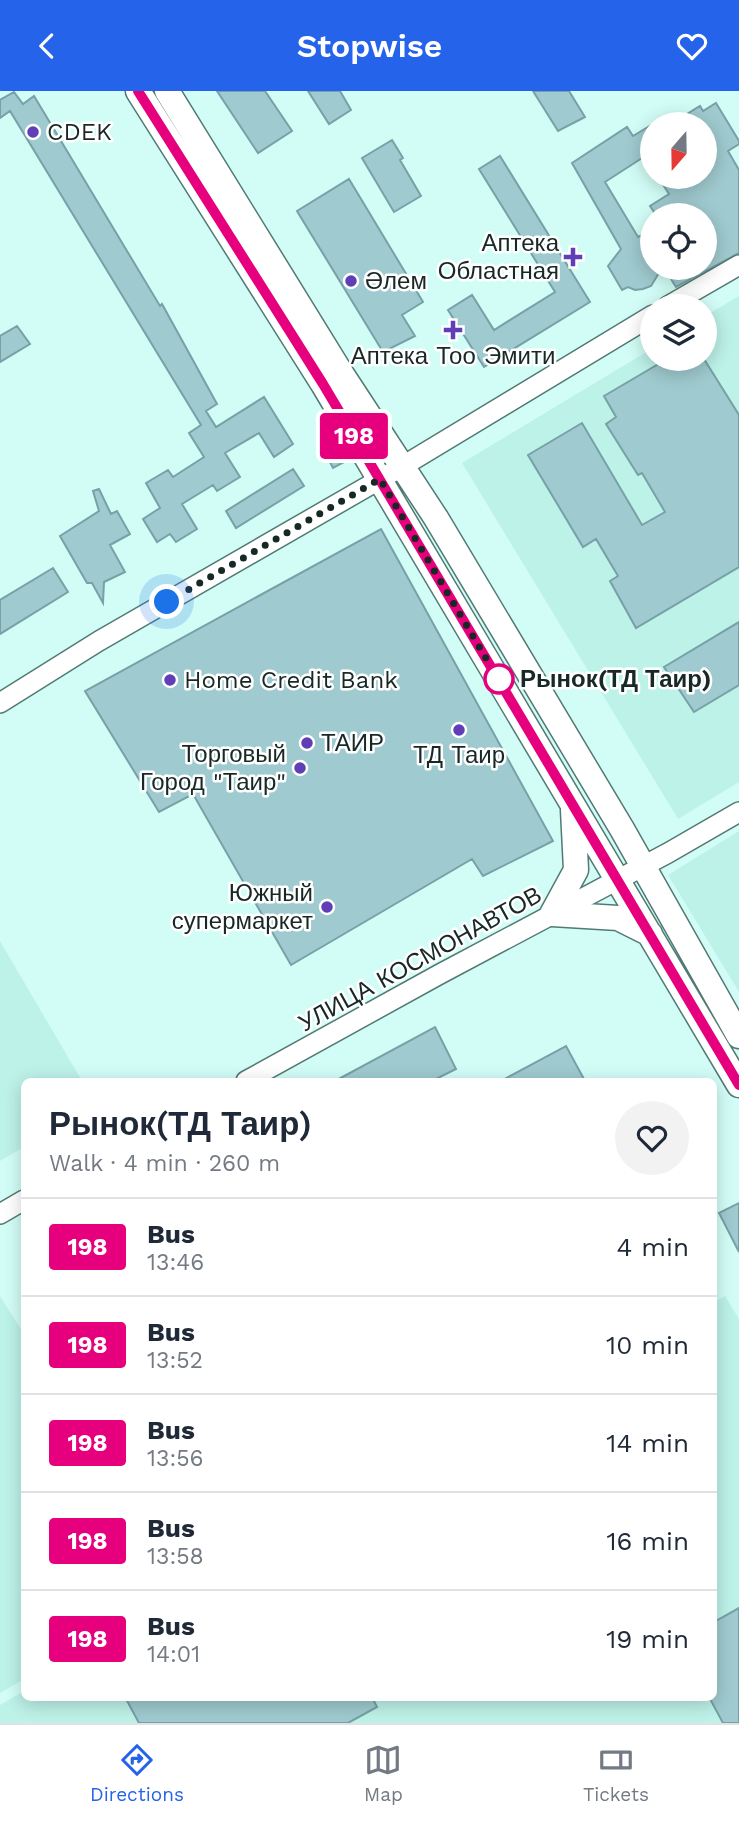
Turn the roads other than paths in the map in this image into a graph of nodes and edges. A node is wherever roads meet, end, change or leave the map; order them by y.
1 (138, 91) edge
2 (167, 91) edge
3 (739, 265) edge
4 (689, 294) edge
5 (640, 323) edge
6 (403, 466) junction
7 (380, 479) junction
8 (0, 703) edge
9 (572, 803) junction
10 (739, 812) edge
11 (642, 867) junction
12 (618, 880) junction
13 (552, 914) junction
14 (651, 935) junction
15 (739, 1036) edge
16 (251, 1078) edge
17 (739, 1085) edge
18 (21, 1202) edge
19 (0, 1214) edge

1 - 7 main road
2 - 6 main road
3 - 4 street
5 - 6 street
6 - 7 street
6 - 11 main road
7 - 8 street
7 - 9 main road
9 - 12 main road
9 - 13 main road
10 - 11 street, УЛИЦА КОСМОНАВТОВ
11 - 12 street, УЛИЦА КОСМОНАВТОВ
11 - 15 main road
12 - 13 street, УЛИЦА КОСМОНАВТОВ
12 - 14 main road
13 - 14 main road
13 - 16 street, УЛИЦА КОСМОНАВТОВ
14 - 17 main road
18 - 19 street

